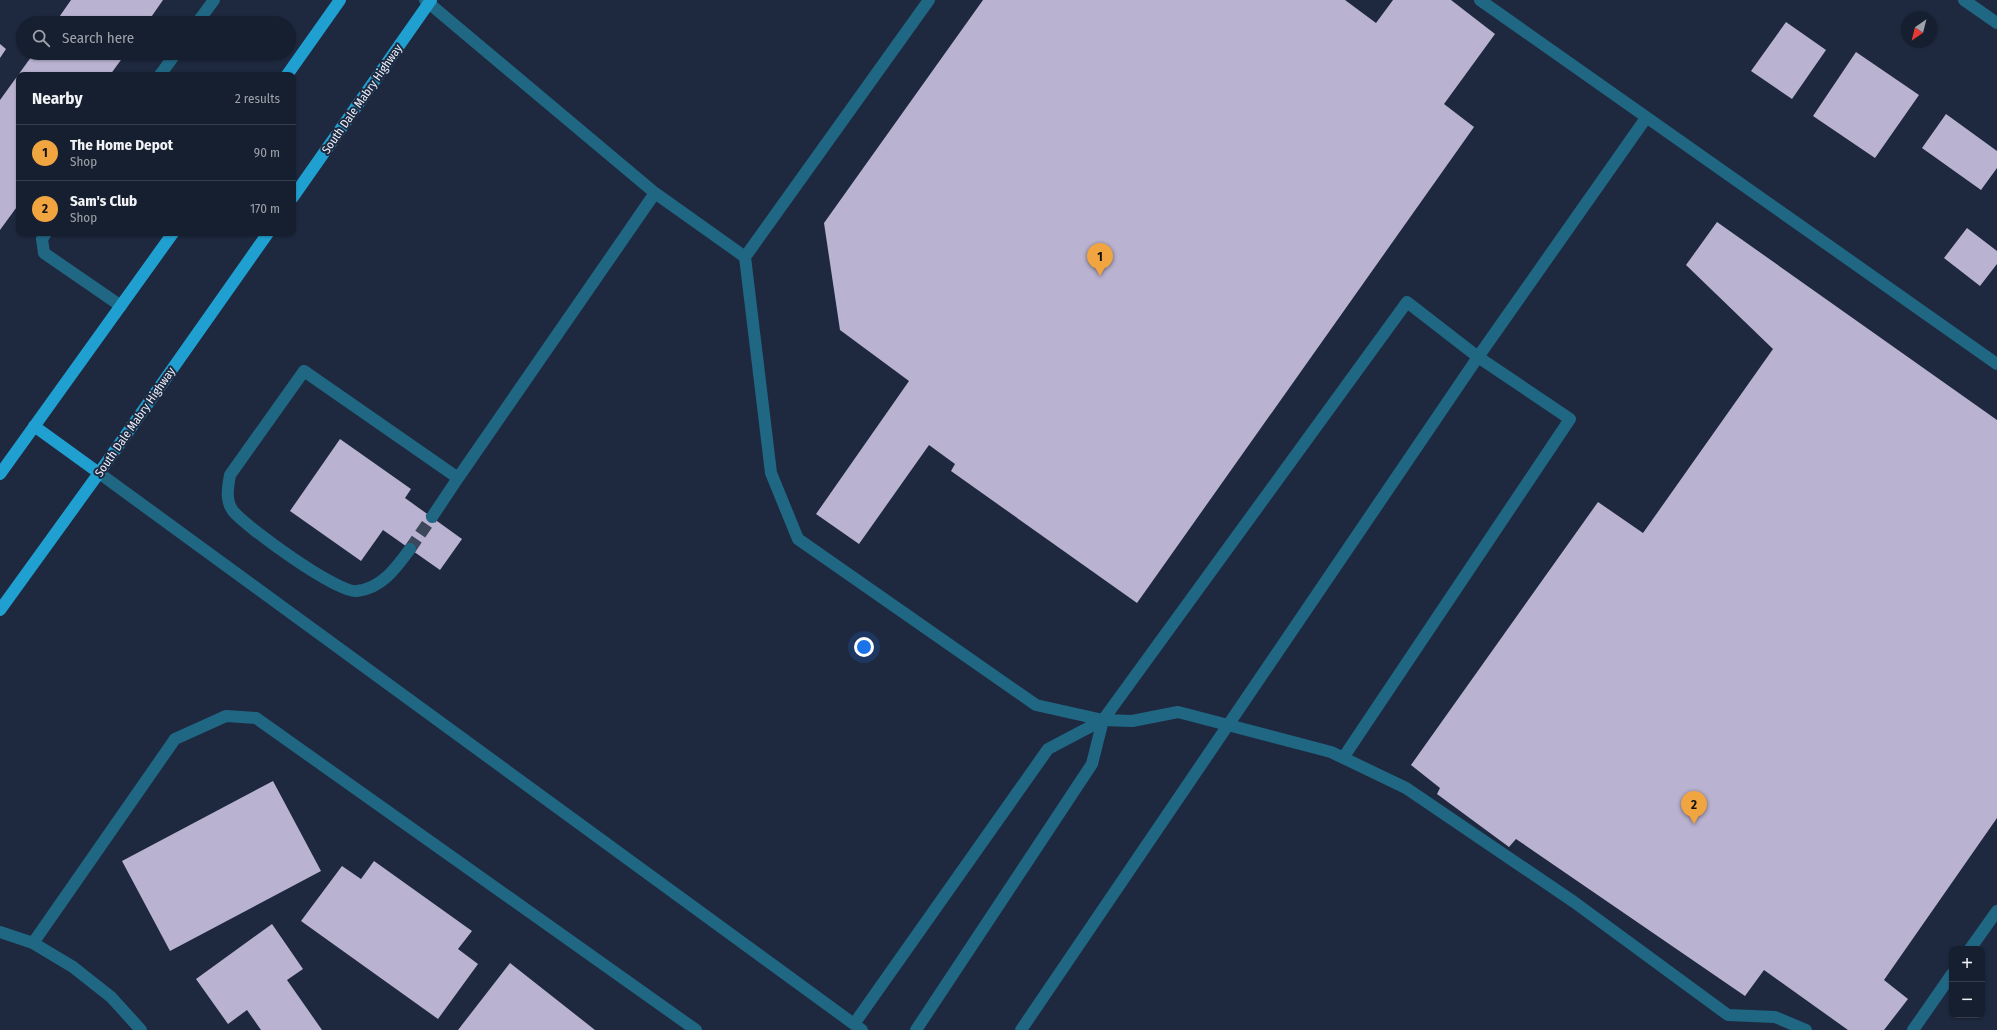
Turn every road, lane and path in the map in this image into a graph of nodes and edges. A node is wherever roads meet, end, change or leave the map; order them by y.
1 (214, 0) edge
2 (340, 0) edge
3 (929, 0) edge
4 (1480, 0) edge
5 (1964, 0) edge
6 (428, 1) edge
7 (202, 16) edge
8 (1997, 23) edge
9 (171, 60) edge
10 (162, 72) edge
11 (288, 72) edge
12 (1646, 118) junction
13 (655, 193) junction
14 (296, 194) edge
15 (44, 236) edge
16 (171, 236) edge
17 (266, 236) edge
18 (745, 257) junction
19 (121, 306) junction
20 (1478, 357) junction
21 (1997, 364) edge
22 (34, 426) junction
23 (99, 473) junction
24 (0, 474) edge
25 (458, 478) junction
26 (432, 517) tunnel mouth
27 (410, 549) tunnel mouth
28 (0, 610) edge
29 (1103, 720) junction
30 (1229, 725) junction
31 (1343, 758) junction
32 (1997, 910) edge
33 (0, 932) edge
34 (32, 942) junction
35 (1972, 946) edge
36 (1949, 978) edge
37 (858, 1027) edge
38 (141, 1030) edge
39 (696, 1030) edge
40 (916, 1030) edge
41 (1020, 1030) edge
42 (1806, 1030) edge
43 (1913, 1030) edge

1 - 7 street
2 - 11 main road
3 - 18 street
4 - 12 street
5 - 8 street
6 - 13 street
6 - 14 main road, South Dale Mabry Highway
9 - 10 street
12 - 20 street
12 - 21 street
13 - 18 street
13 - 25 street
15 - 19 street
16 - 19 main road
17 - 23 main road, South Dale Mabry Highway
18 - 29 street
19 - 22 main road
20 - 29 street
20 - 30 street
20 - 31 street
22 - 23 main road
22 - 24 main road
23 - 28 main road, South Dale Mabry Highway
23 - 37 street
25 - 26 street
25 - 27 street
29 - 30 street
29 - 37 street
29 - 40 street
30 - 31 street
30 - 41 street
31 - 42 street
32 - 35 street
33 - 34 street
34 - 38 street
34 - 39 street
36 - 43 street

